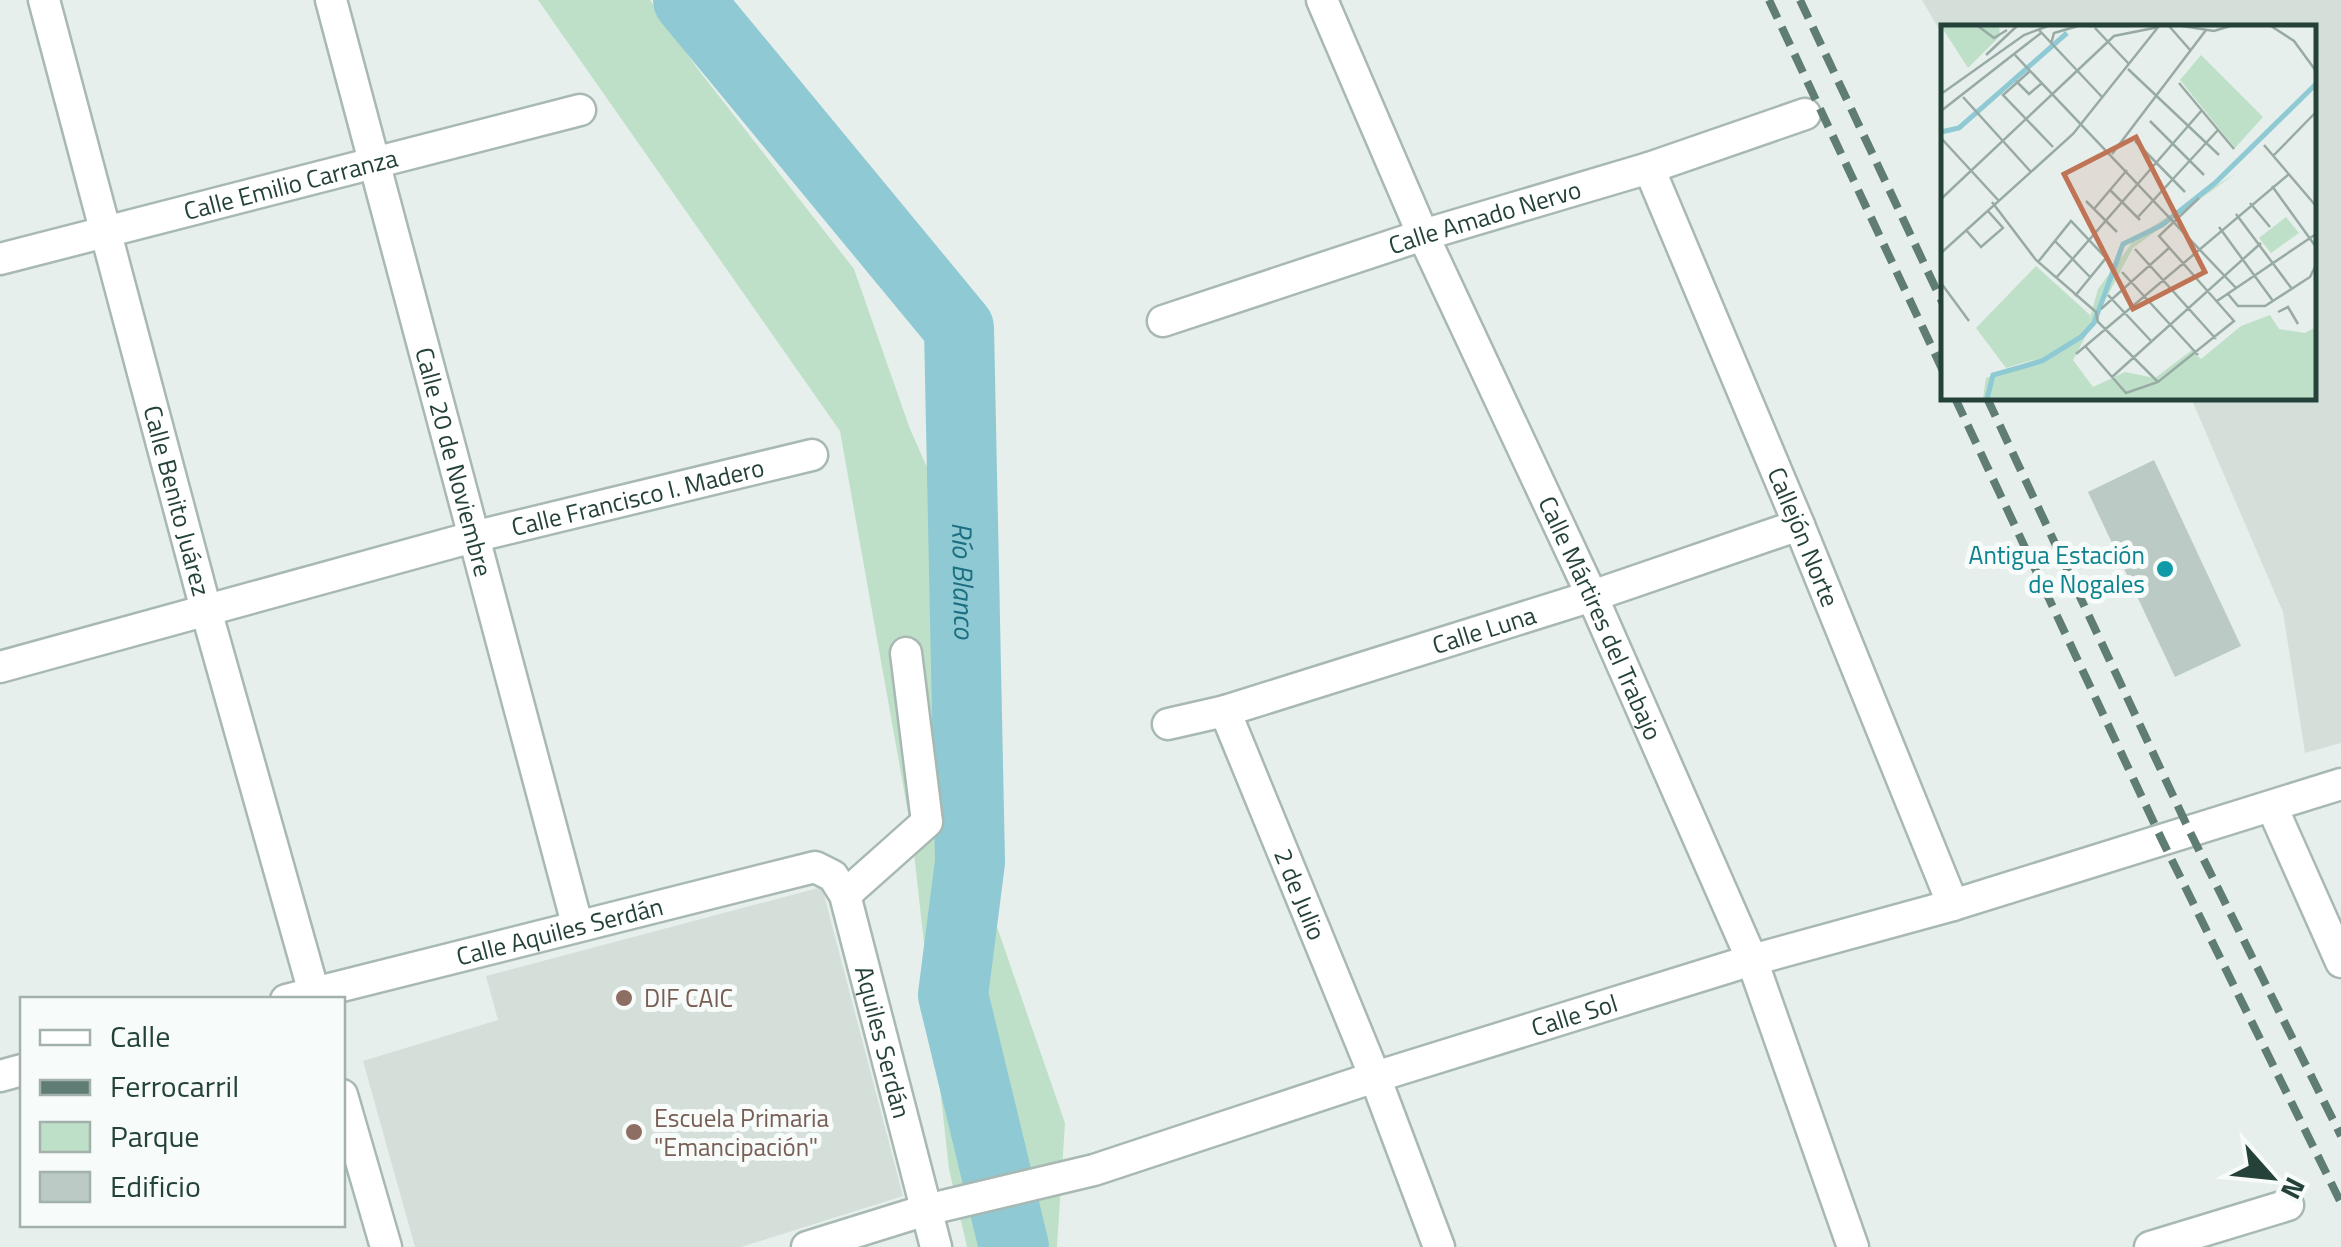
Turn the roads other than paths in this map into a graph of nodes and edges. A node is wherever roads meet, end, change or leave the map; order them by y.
1 (44, 0) edge
2 (331, 0) edge
3 (1322, 0) edge
4 (580, 110) dead end
5 (1805, 114) dead end
6 (374, 161) junction
7 (1649, 168) junction
8 (106, 231) junction
9 (1424, 234) junction
10 (0, 260) edge
11 (1162, 321) dead end
12 (812, 455) dead end
13 (1799, 525) junction
14 (473, 537) junction
15 (1592, 596) junction
16 (206, 610) junction
17 (906, 654) dead end
18 (0, 667) edge
19 (1225, 711) junction
20 (1168, 724) dead end
21 (2341, 784) edge
22 (2272, 807) junction
23 (839, 886) junction
24 (1953, 905) junction
25 (577, 924) junction
26 (1752, 960) junction
27 (2341, 962) edge
28 (305, 997) edge
29 (1375, 1077) junction
30 (345, 1104) edge
31 (2288, 1205) dead end
32 (926, 1210) junction
33 (386, 1247) edge
34 (807, 1247) edge
35 (936, 1247) edge
36 (1439, 1247) edge
37 (1853, 1247) edge
38 (2150, 1247) edge

1 - 8 street, Calle Benito Juárez
2 - 6 street, Calle 20 de Noviembre
3 - 9 street, Calle Mártires del Trabajo
4 - 6 street, Calle Emilio Carranza
5 - 7 street, Calle Amado Nervo
6 - 8 street, Calle Emilio Carranza
6 - 14 street, Calle 20 de Noviembre
7 - 9 street, Calle Amado Nervo
7 - 13 street, Callejón Norte
8 - 10 street, Calle Emilio Carranza
8 - 16 street, Calle Benito Juárez
9 - 11 street, Calle Amado Nervo
9 - 15 street, Calle Mártires del Trabajo
12 - 14 street, Calle Francisco I. Madero
13 - 15 street, Calle Luna
13 - 24 street, Callejón Norte
14 - 16 street, Calle Francisco I. Madero
14 - 25 street, Calle 20 de Noviembre
15 - 19 street, Calle Luna
15 - 26 street, Calle Mártires del Trabajo
16 - 18 street, Calle Francisco I. Madero
16 - 28 street, Calle Benito Juárez
17 - 23 street
19 - 20 street, Calle Luna
19 - 29 street, 2 de Julio
21 - 22 street, Calle Sol
22 - 24 street, Calle Sol
22 - 27 street
23 - 25 street, Calle Aquiles Serdán
23 - 32 street, Aquiles Serdán
24 - 26 street, Calle Sol
25 - 28 street, Calle Aquiles Serdán
26 - 29 street, Calle Sol
26 - 37 street, Calle Mártires del Trabajo
29 - 32 street, Calle Sol
29 - 36 street, 2 de Julio
30 - 33 street
31 - 38 street
32 - 34 street, Calle Sol
32 - 35 street, Aquiles Serdán

